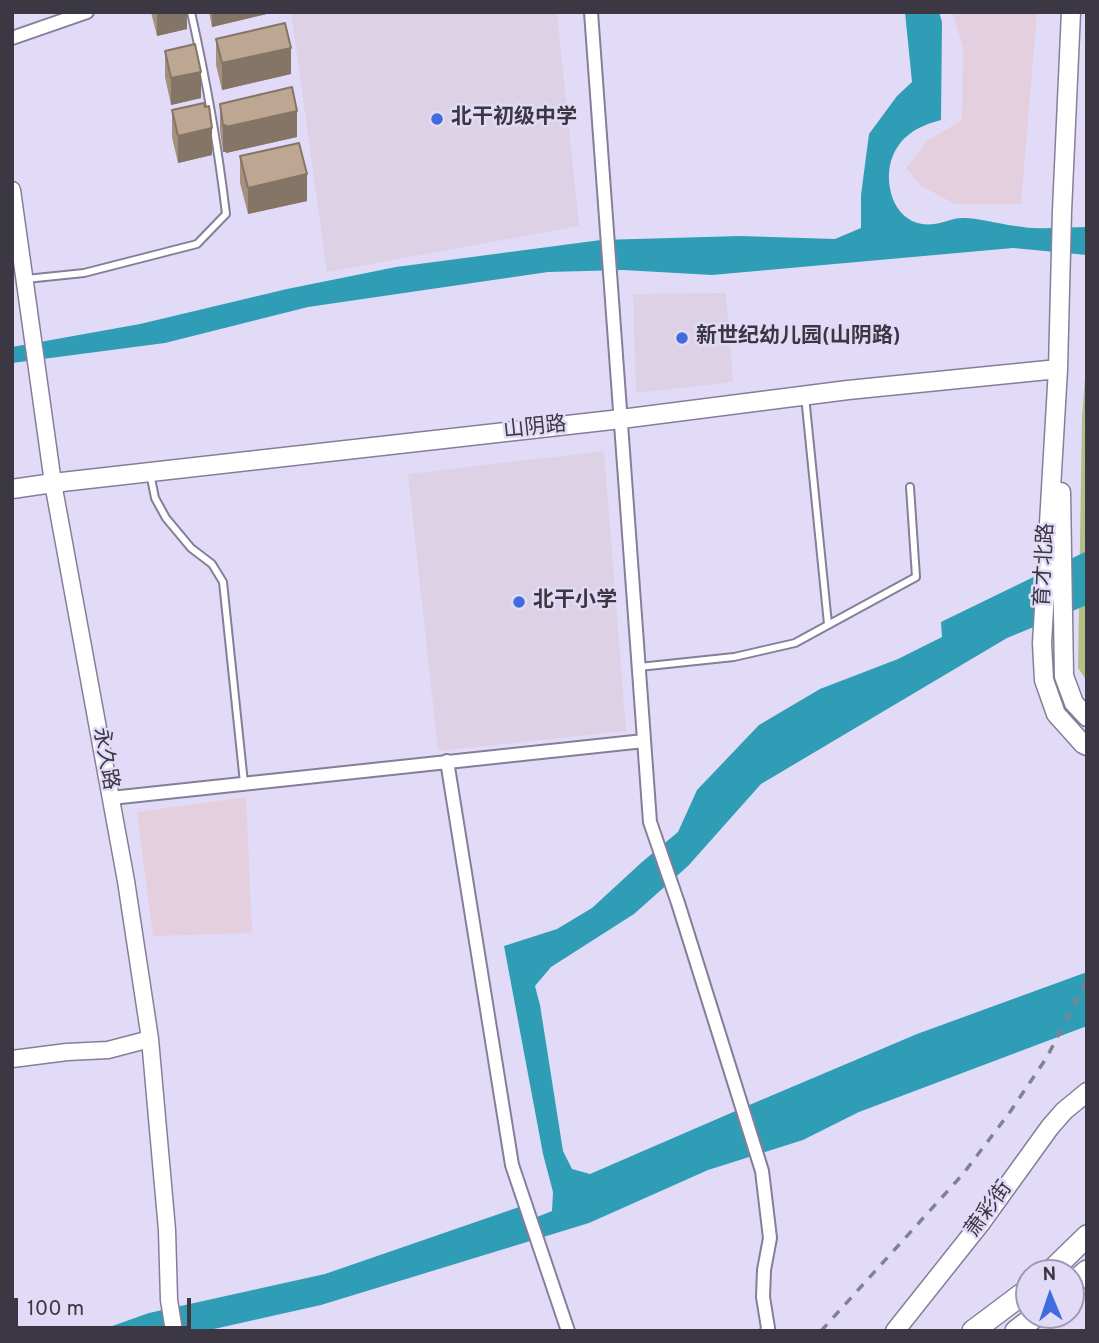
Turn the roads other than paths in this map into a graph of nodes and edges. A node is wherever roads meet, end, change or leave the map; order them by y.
1 (88, 12) edge
2 (191, 12) edge
3 (591, 12) edge
4 (1071, 12) edge
5 (12, 38) edge
6 (12, 190) edge
7 (24, 279) junction
8 (1058, 369) junction
9 (805, 395) junction
10 (621, 419) junction
11 (150, 472) junction
12 (53, 483) junction
13 (910, 487) dead end
14 (12, 489) edge
15 (1054, 553) junction
16 (828, 624) junction
17 (639, 667) junction
18 (1087, 717) edge
19 (644, 741) junction
20 (1087, 746) edge
21 (447, 761) junction
22 (244, 783) junction
23 (111, 798) junction
24 (150, 1039) junction
25 (12, 1059) edge
26 (1087, 1092) edge
27 (1087, 1236) edge
28 (1063, 1259) edge
29 (1015, 1300) edge
30 (174, 1331) edge
31 (568, 1331) edge
32 (767, 1331) edge
33 (895, 1331) edge
34 (973, 1331) edge

1 - 5 street
2 - 7 lane
3 - 10 street
4 - 8 main road, 育才北路
6 - 7 street, 永久路
7 - 12 street, 永久路
8 - 9 main road, 山阴路
8 - 15 main road, 育才北路
9 - 10 main road, 山阴路
9 - 16 lane
10 - 11 main road, 山阴路
10 - 17 street
11 - 12 main road, 山阴路
11 - 22 lane
12 - 14 main road, 山阴路
12 - 23 street, 永久路
13 - 16 lane
15 - 18 main road, 育才北路
15 - 20 main road, 育才北路
16 - 17 lane
17 - 19 street
19 - 21 street
19 - 32 street
21 - 22 street
21 - 31 street
22 - 23 street
23 - 24 street, 永久路
24 - 25 street
24 - 30 street, 永久路
26 - 33 main road, 萧彩街
27 - 28 highway
29 - 34 highway

